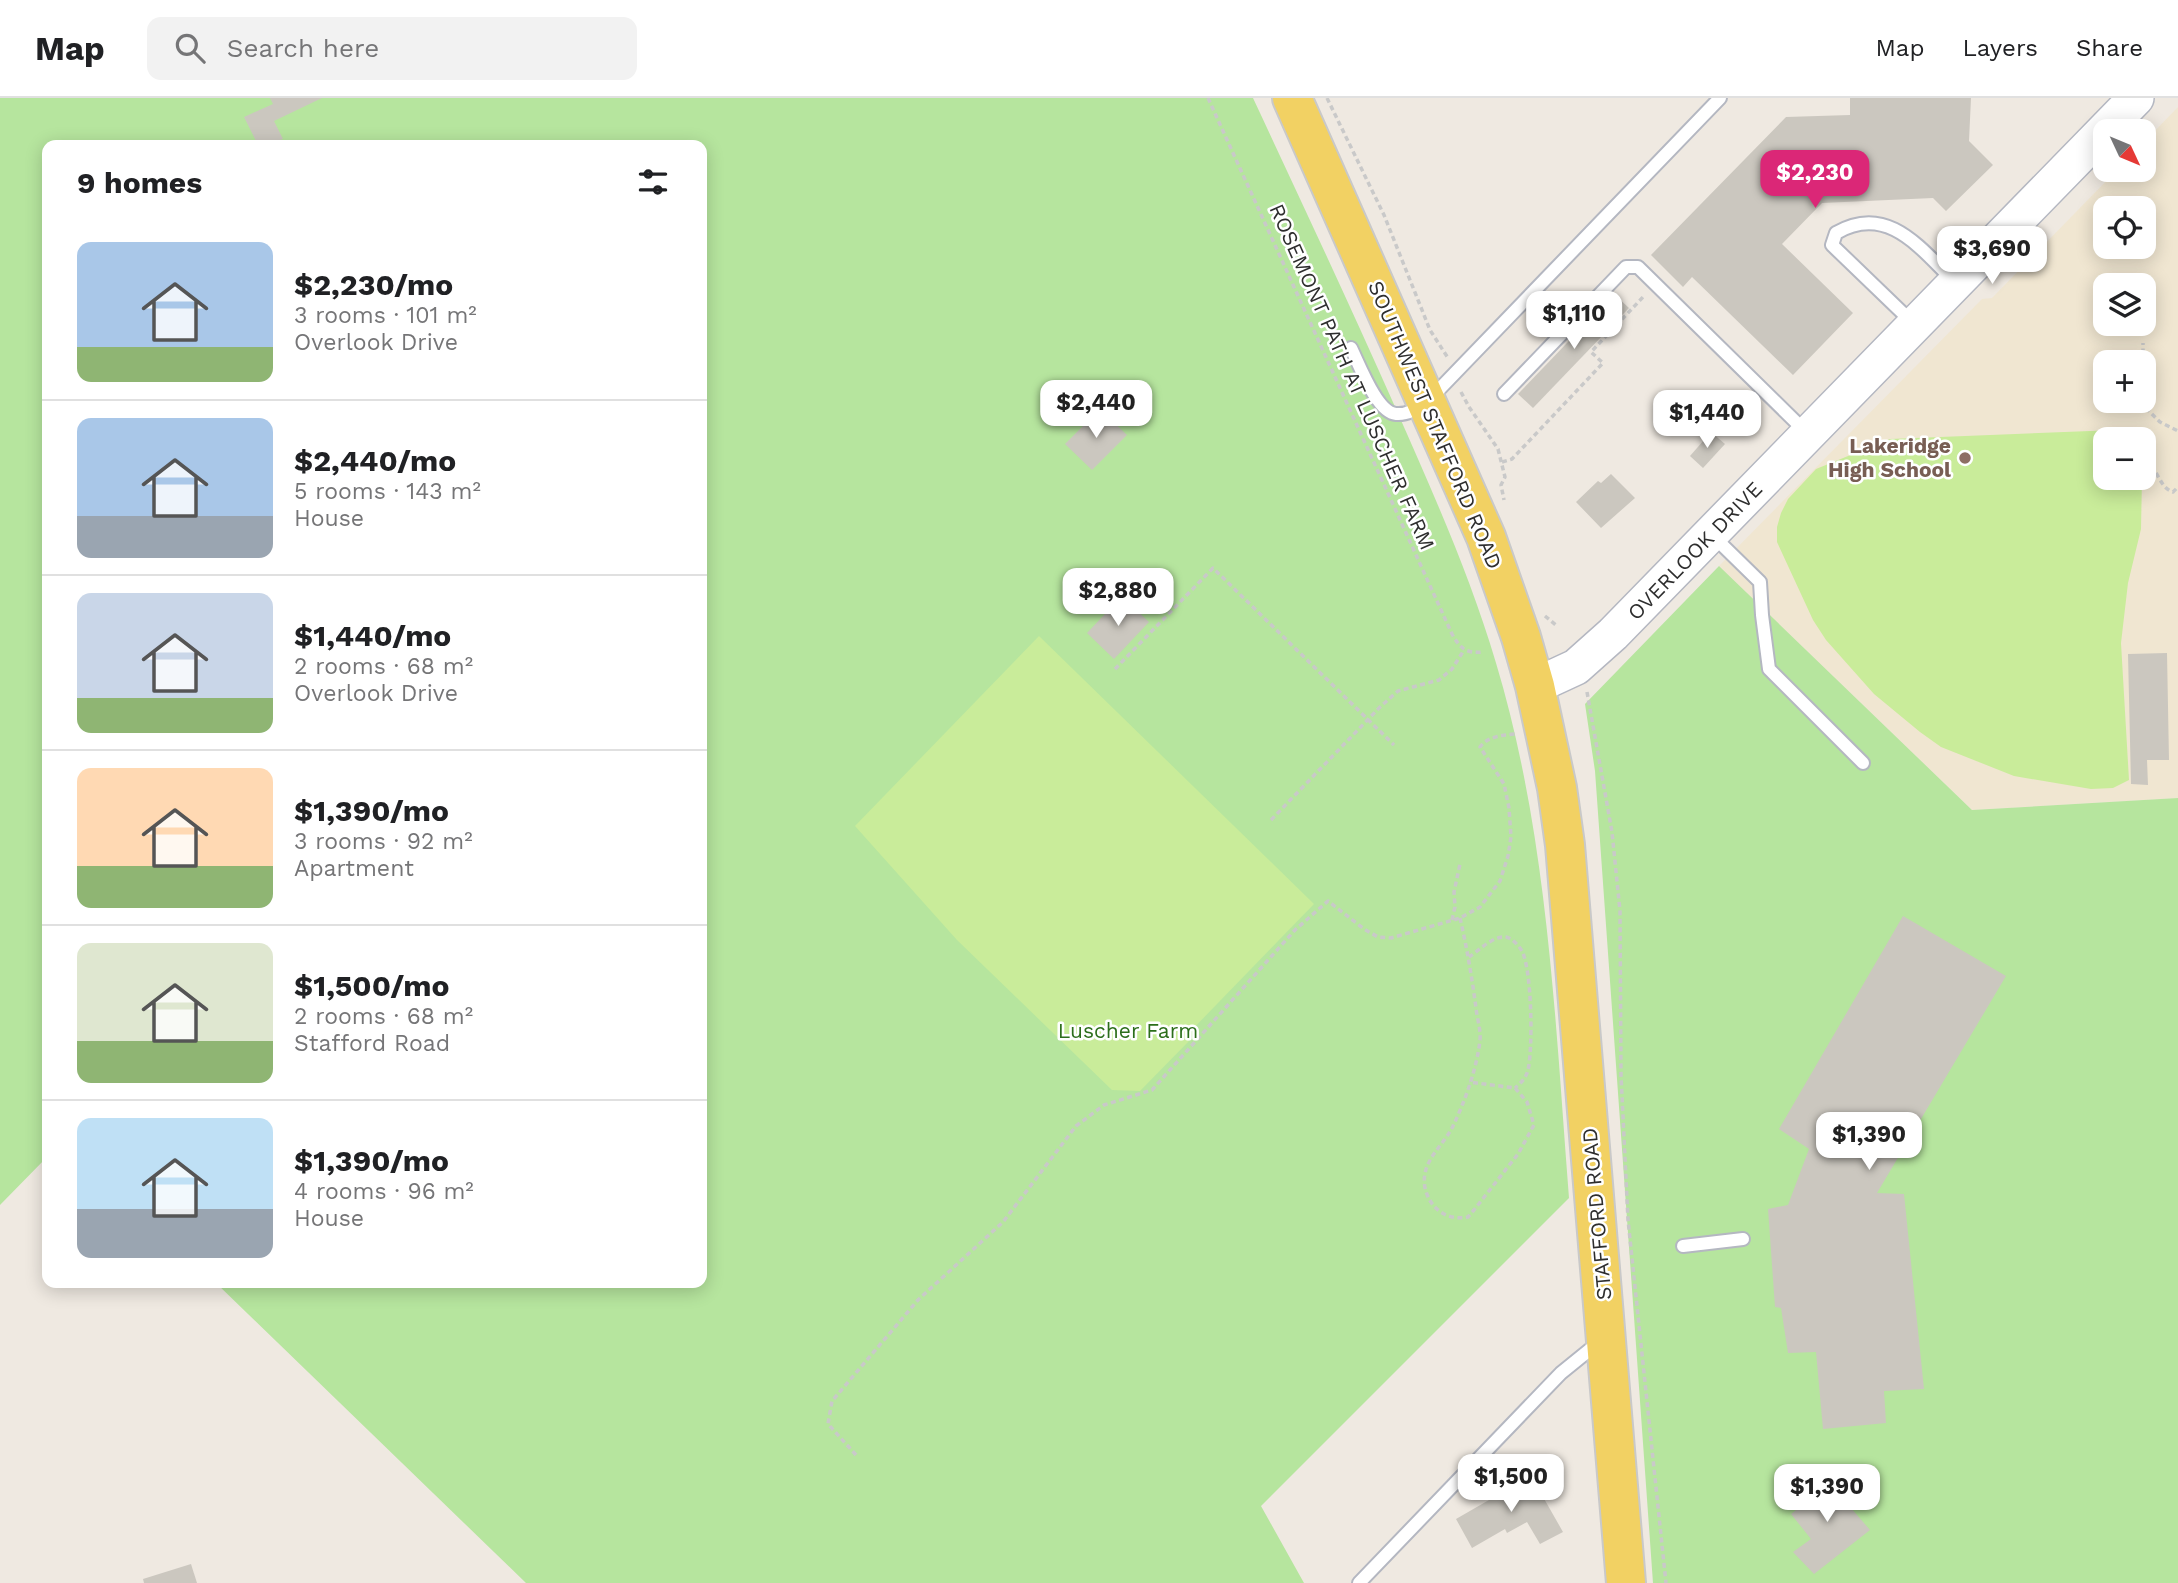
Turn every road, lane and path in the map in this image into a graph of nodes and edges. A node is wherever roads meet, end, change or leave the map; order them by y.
1 (1208, 98) edge
2 (1292, 98) edge
3 (1720, 98) edge
4 (2136, 98) edge
5 (1956, 282) junction
6 (1656, 284) junction
7 (1915, 325) junction
8 (2143, 344) dead end
9 (1351, 348) dead end
10 (2143, 350) edge
11 (1504, 394) dead end
12 (1427, 402) junction
13 (2151, 413) edge
14 (2178, 431) edge
15 (1809, 434) junction
16 (1502, 462) dead end
17 (2156, 473) dead end
18 (2178, 487) edge
19 (1711, 534) junction
20 (1464, 650) junction
21 (1482, 652) dead end
22 (1115, 669) dead end
23 (1535, 686) junction
24 (1587, 692) dead end
25 (1368, 719) junction
26 (1516, 734) dead end
27 (1394, 745) dead end
28 (1863, 763) dead end
29 (1271, 820) dead end
30 (1565, 845) joint
31 (1460, 864) dead end
32 (1461, 918) junction
33 (1452, 920) junction
34 (1469, 957) junction
35 (1469, 1082) junction
36 (1515, 1088) junction
37 (1743, 1239) dead end
38 (1683, 1246) dead end
39 (1607, 1337) junction
40 (856, 1455) dead end
41 (1359, 1583) edge
42 (1626, 1583) edge
43 (1666, 1583) edge

1 - 20 path, ROSEMONT PATH AT LUSCHER FARM
2 - 12 main road, SOUTHWEST STAFFORD ROAD
3 - 12 lane
4 - 5 street, OVERLOOK DRIVE
5 - 7 street, OVERLOOK DRIVE
5 - 7 lane
6 - 11 lane
6 - 15 lane
6 - 16 path
7 - 15 street, OVERLOOK DRIVE
8 - 10 path
9 - 12 lane
12 - 23 main road, SOUTHWEST STAFFORD ROAD
13 - 14 path
15 - 19 street, OVERLOOK DRIVE
17 - 18 path
19 - 23 street, OVERLOOK DRIVE
19 - 28 lane
20 - 21 path
20 - 25 path
22 - 25 path
23 - 30 main road, SOUTHWEST STAFFORD ROAD
24 - 43 path
25 - 27 path
25 - 29 path
26 - 32 path
30 - 39 main road, STAFFORD ROAD
31 - 33 path
32 - 33 path
32 - 34 path
33 - 40 path
34 - 35 path
34 - 36 path
35 - 36 path
35 - 36 path
37 - 38 lane
39 - 41 lane
39 - 42 main road, STAFFORD ROAD

